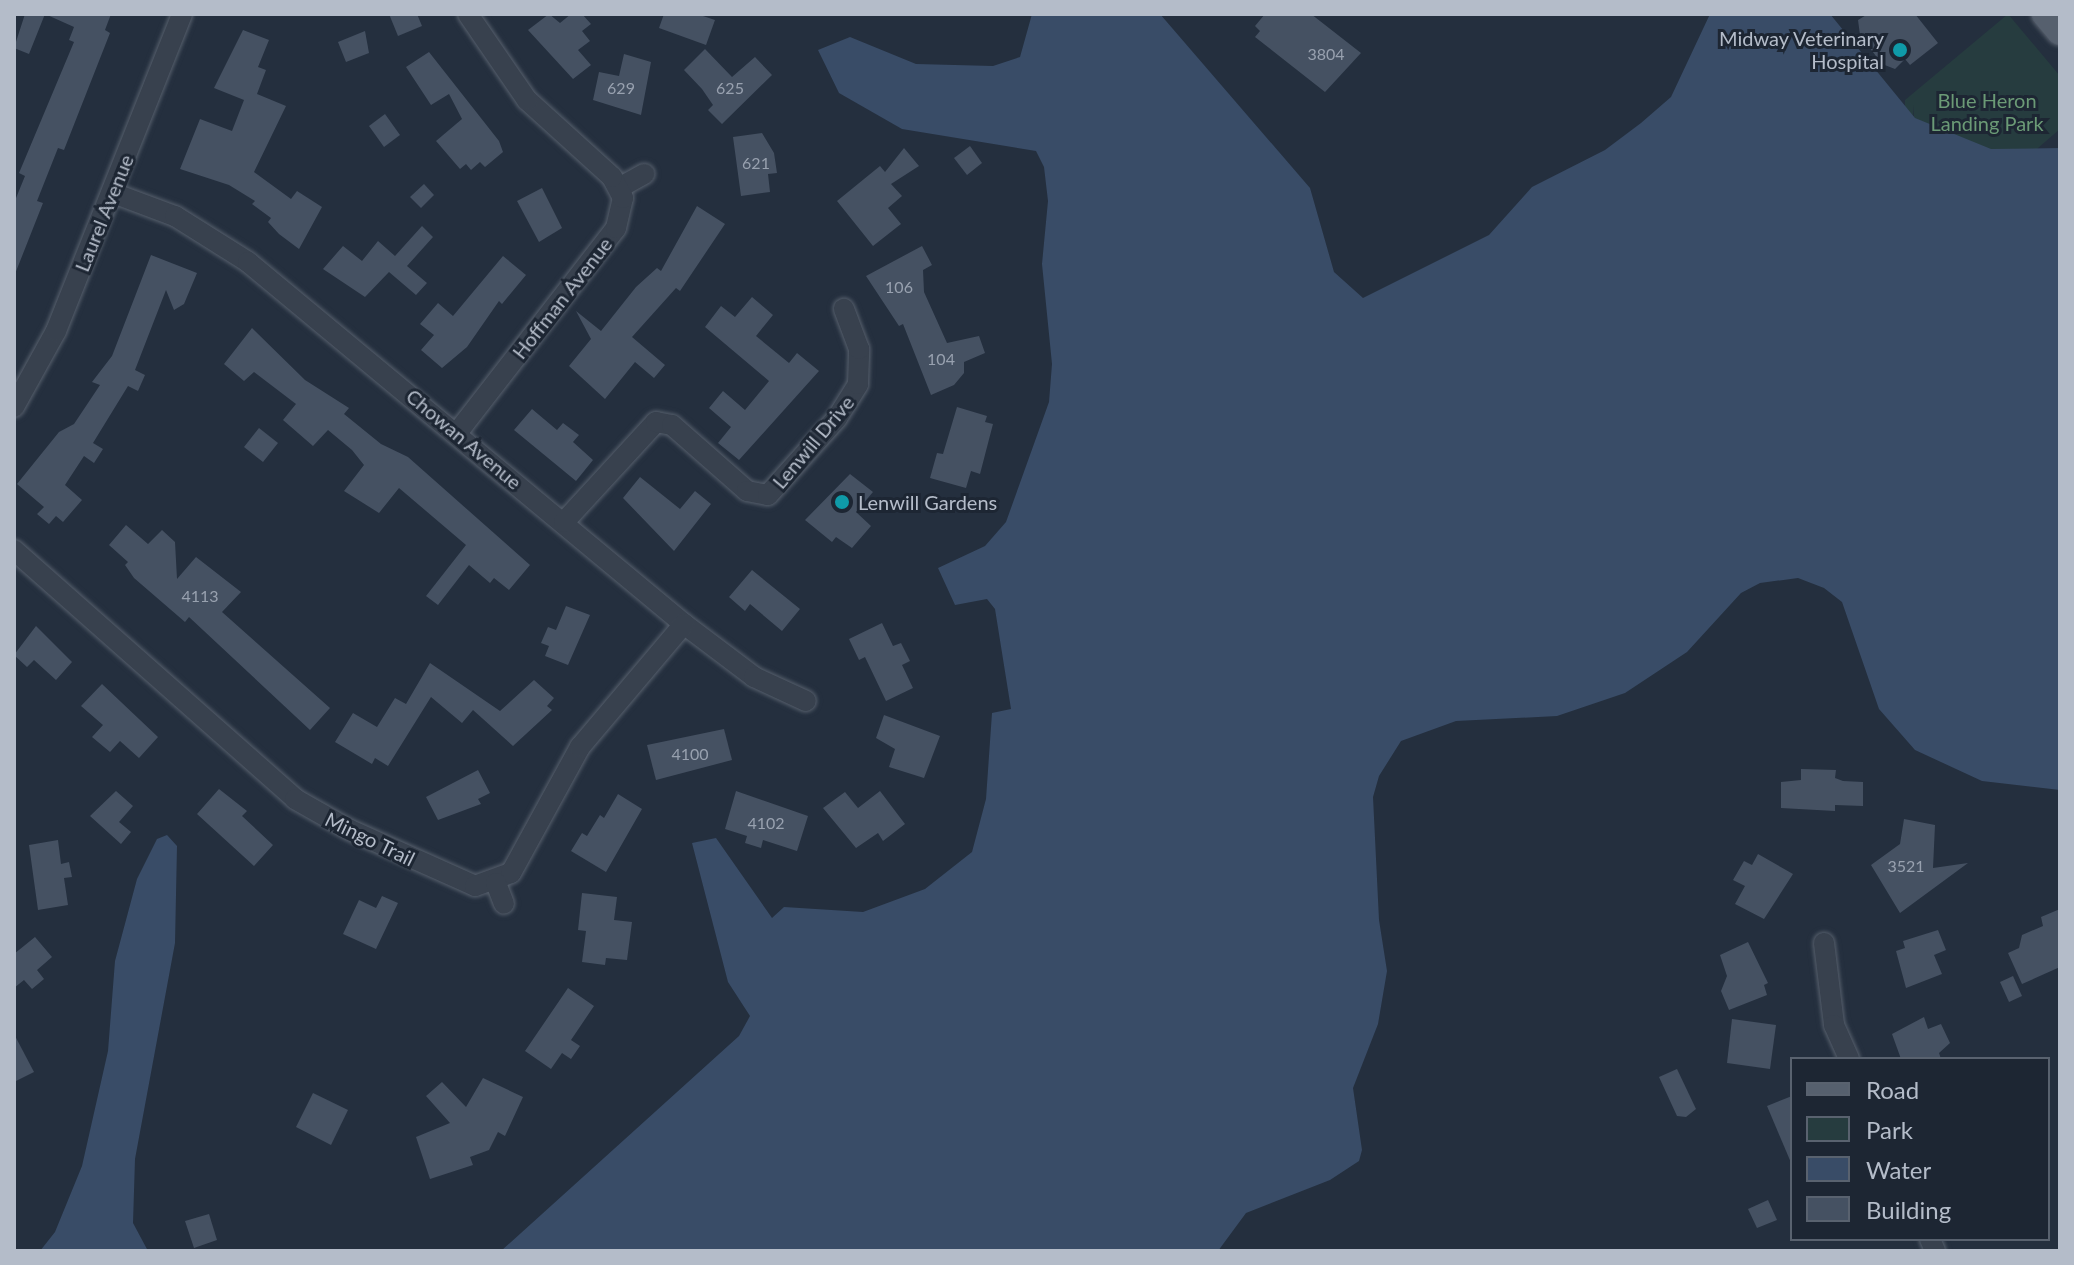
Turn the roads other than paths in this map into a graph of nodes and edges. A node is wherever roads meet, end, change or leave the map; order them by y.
1 (182, 14) edge
2 (468, 14) edge
3 (2045, 14) edge
4 (2060, 32) edge
5 (644, 174) dead end
6 (619, 188) junction
7 (113, 193) junction
8 (844, 309) dead end
9 (14, 407) edge
10 (457, 433) junction
11 (564, 522) junction
12 (14, 550) edge
13 (684, 624) junction
14 (806, 701) dead end
15 (496, 883) junction
16 (504, 904) dead end
17 (1824, 943) dead end
18 (1848, 1057) edge

1 - 7 street, Laurel Avenue
2 - 6 street
3 - 4 main road
5 - 6 street
6 - 10 street, Hoffman Avenue
7 - 9 street, Laurel Avenue
7 - 10 street, Chowan Avenue
8 - 11 street, Lenwill Drive
10 - 11 street, Chowan Avenue
11 - 13 street, Chowan Avenue
12 - 15 street, Mingo Trail
13 - 14 street, Chowan Avenue
13 - 15 street
15 - 16 street
17 - 18 street

